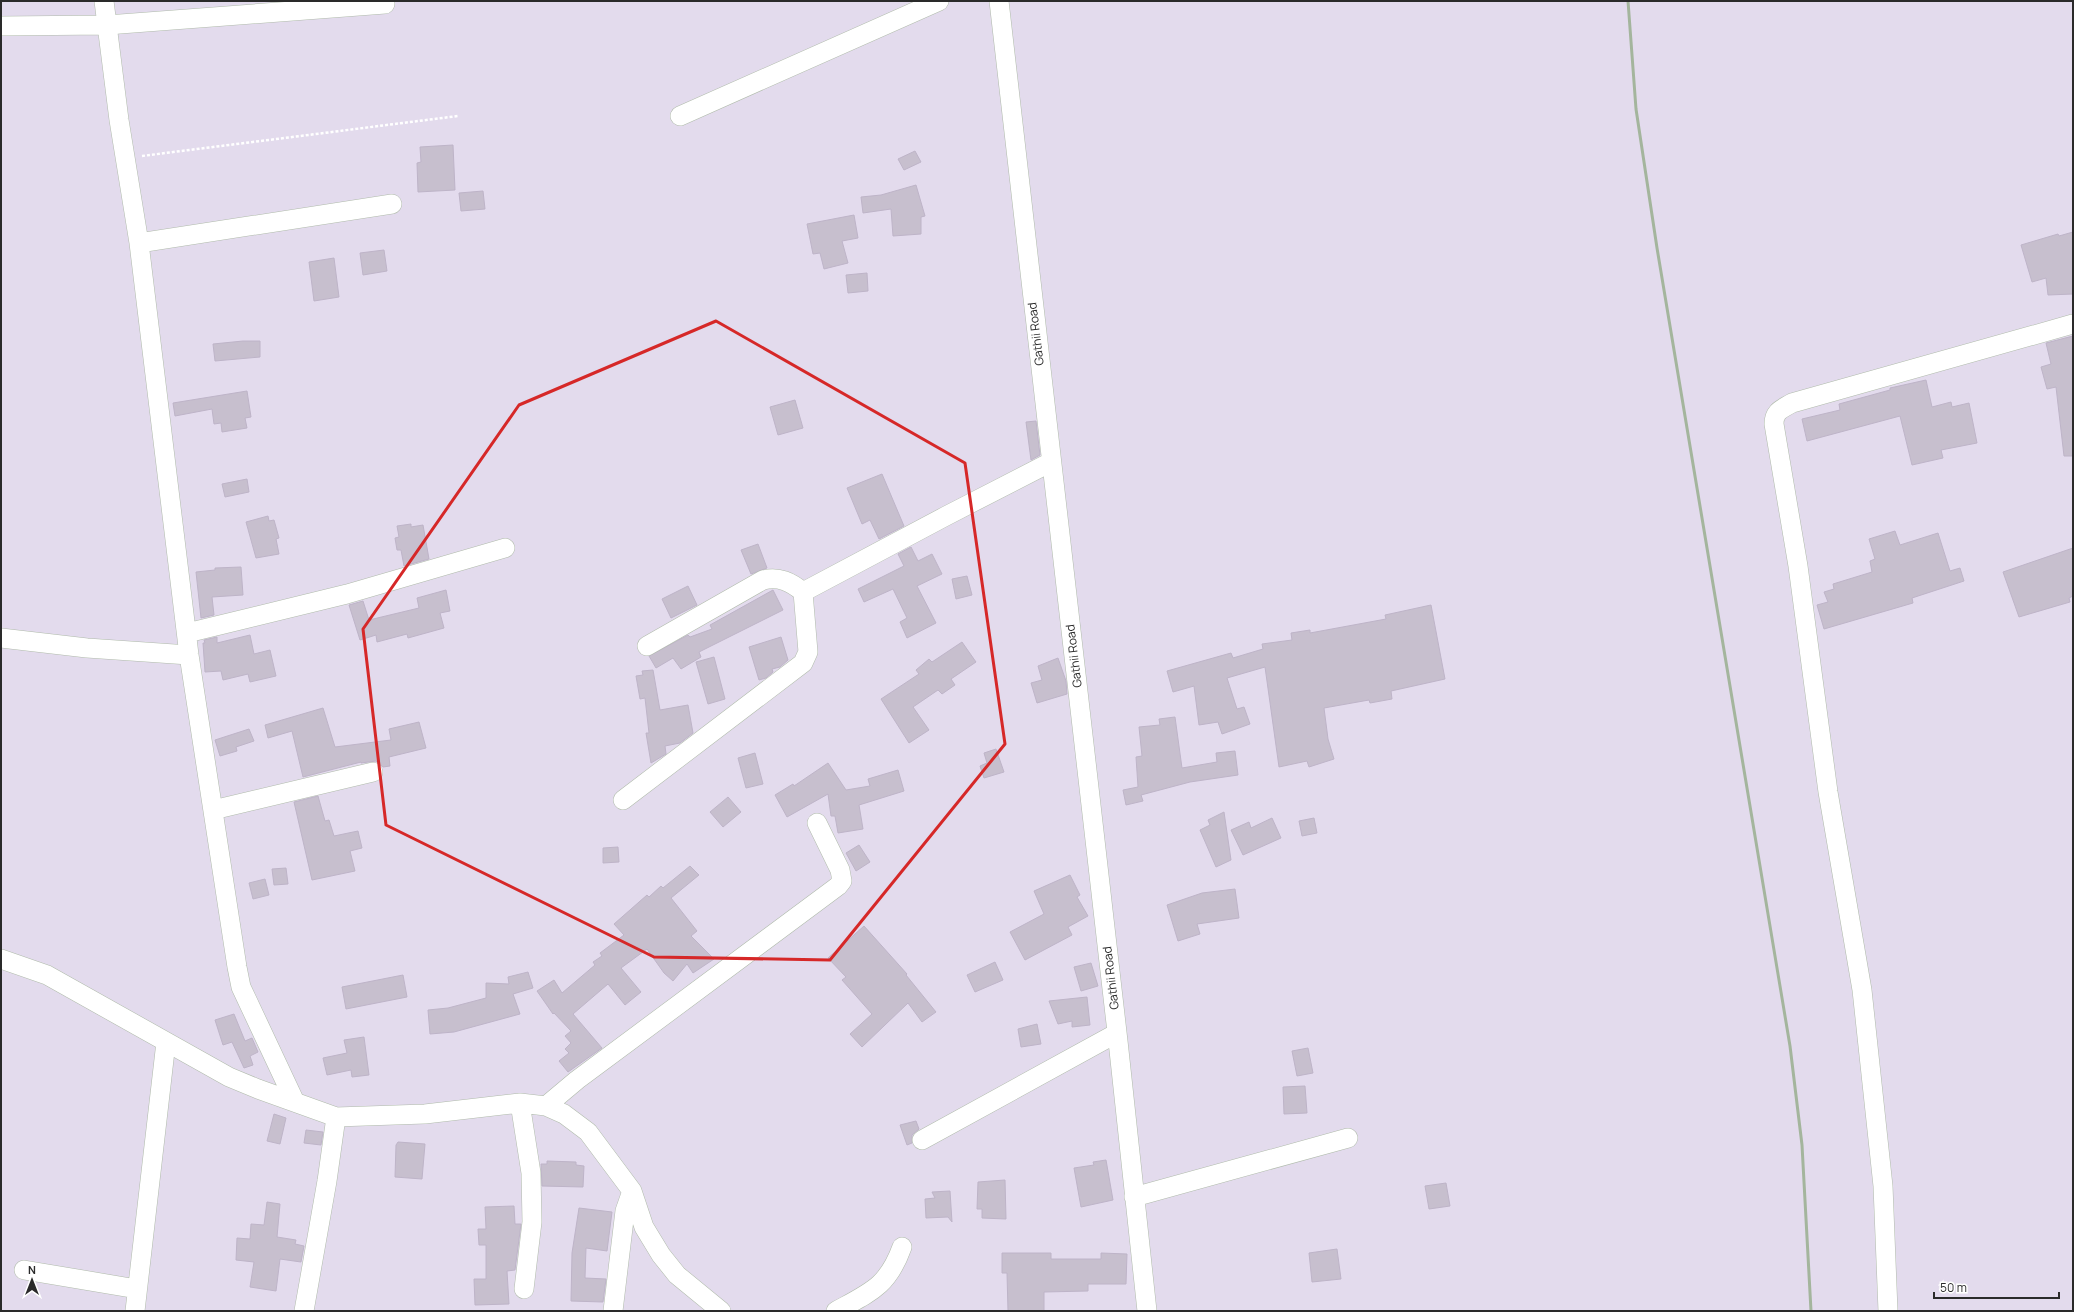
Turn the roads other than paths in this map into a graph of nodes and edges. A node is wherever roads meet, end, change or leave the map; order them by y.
1 (104, 1) edge
2 (938, 1) edge
3 (999, 1) edge
4 (385, 4) dead end
5 (107, 24) junction
6 (1, 26) edge
7 (680, 116) dead end
8 (392, 204) dead end
9 (139, 243) junction
10 (2073, 324) edge
11 (1051, 462) junction
12 (505, 548) dead end
13 (803, 592) junction
14 (187, 634) junction
15 (1, 638) edge
16 (647, 646) dead end
17 (189, 655) junction
18 (373, 772) dead end
19 (623, 800) dead end
20 (214, 810) junction
21 (817, 823) dead end
22 (1, 959) edge
23 (1117, 1033) junction
24 (166, 1042) junction
25 (295, 1102) junction
26 (520, 1102) junction
27 (546, 1106) junction
28 (336, 1117) junction
29 (1348, 1138) dead end
30 (922, 1140) dead end
31 (632, 1191) junction
32 (1134, 1197) junction
33 (902, 1246) dead end
34 (24, 1270) dead end
35 (137, 1289) junction
36 (524, 1289) dead end
37 (135, 1311) edge
38 (304, 1311) edge
39 (613, 1311) edge
40 (721, 1311) edge
41 (836, 1311) edge
42 (1147, 1311) edge
43 (1888, 1311) edge

1 - 5 street
2 - 7 street
3 - 11 street, Gathii Road
4 - 5 street
5 - 6 street
5 - 9 street
8 - 9 street
9 - 14 street
10 - 43 street
11 - 13 street
11 - 23 street, Gathii Road
12 - 14 street
13 - 16 street
13 - 19 street
14 - 17 street
15 - 17 street
17 - 20 street
18 - 20 street
20 - 25 street
21 - 27 street
22 - 24 street
23 - 30 street
23 - 32 street, Gathii Road
24 - 25 street
24 - 35 street
25 - 28 street
26 - 27 street
26 - 28 street
26 - 36 street
27 - 31 street
28 - 38 street
29 - 32 street
31 - 39 street
31 - 40 street
32 - 42 street, Gathii Road
33 - 41 street
34 - 35 street
35 - 37 street

